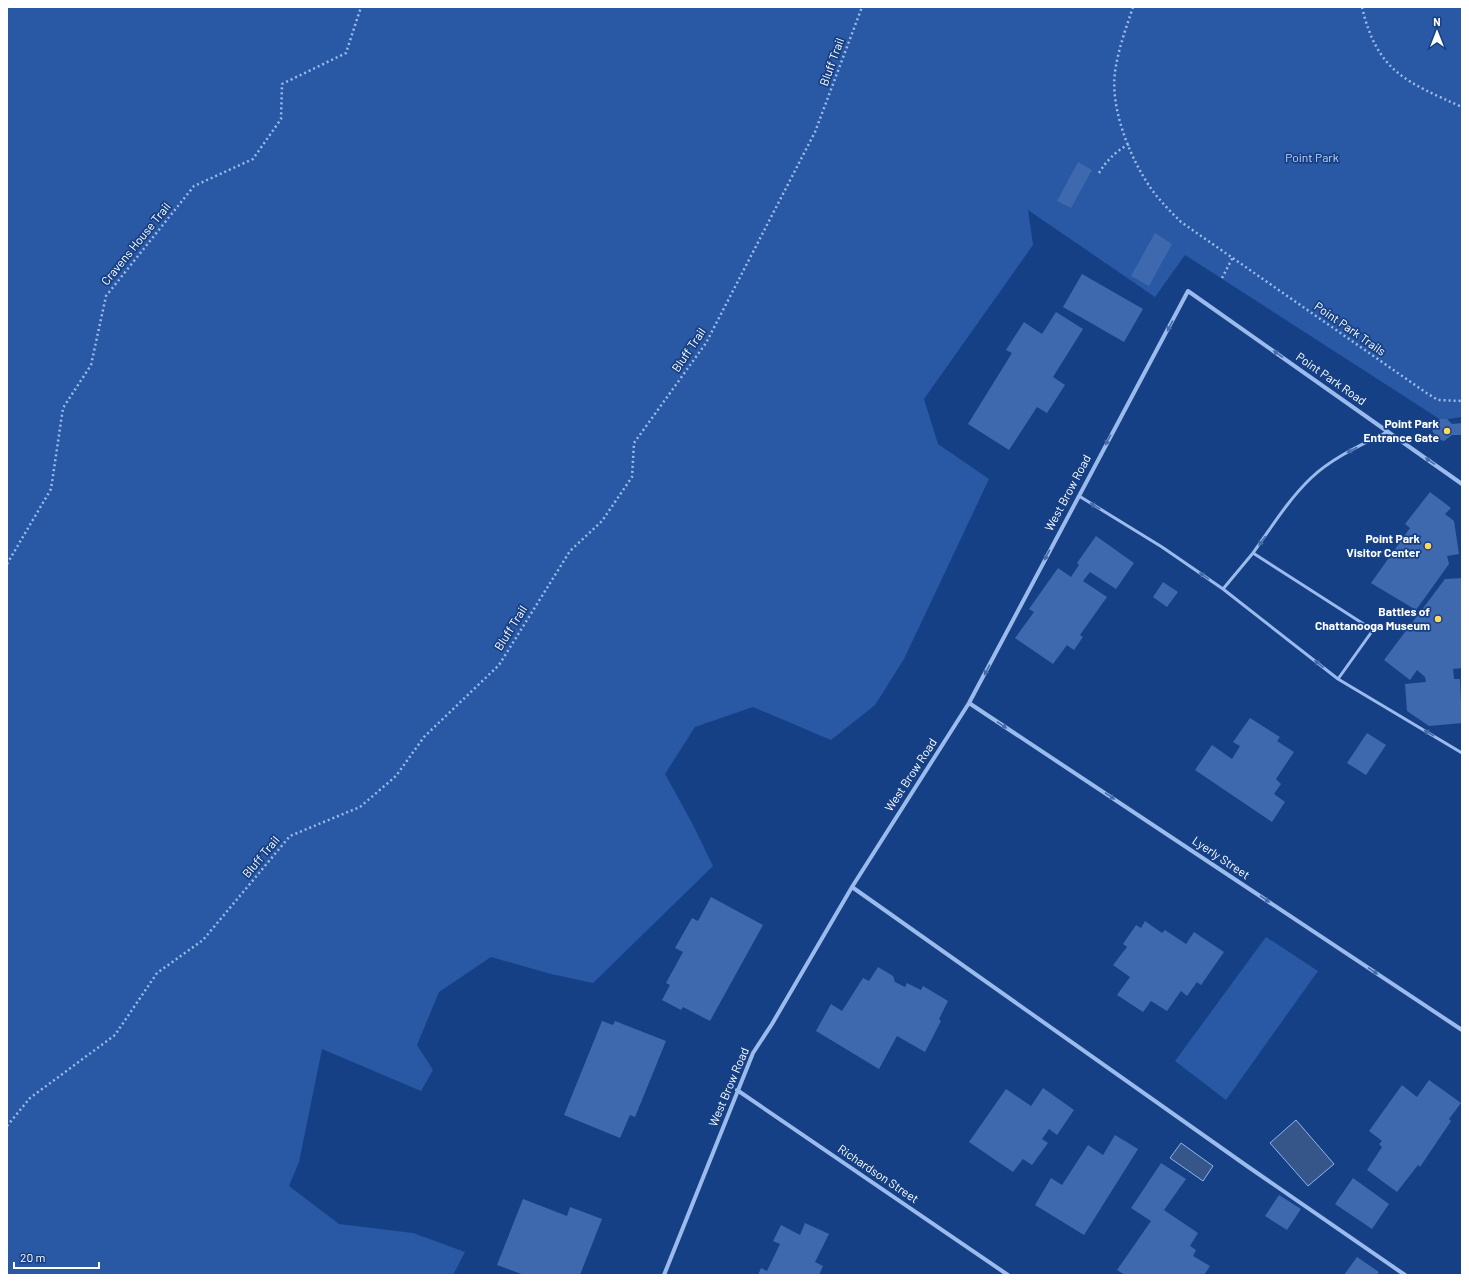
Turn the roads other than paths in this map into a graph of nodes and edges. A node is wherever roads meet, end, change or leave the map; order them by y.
1 (1188, 291) joint
2 (1387, 432) junction
3 (1462, 484) edge
4 (1078, 495) junction
5 (1253, 553) junction
6 (1223, 589) junction
7 (1338, 679) junction
8 (969, 703) junction
9 (1462, 753) edge
10 (852, 887) junction
11 (1462, 1030) edge
12 (738, 1090) junction
13 (664, 1275) edge
14 (1008, 1275) edge
15 (1405, 1275) edge

2 -> 1 street, Point Park Road
1 -> 4 street, West Brow Road
3 -> 2 street, Point Park Road
2 -> 5 lane
6 -> 4 lane
4 -> 8 street, West Brow Road
5 - 6 lane
5 - 7 lane
7 -> 6 lane
9 -> 7 lane
8 - 10 street, West Brow Road
8 -> 11 street, Lyerly Street
10 - 12 street, West Brow Road
10 - 15 street
12 - 13 street, West Brow Road
12 - 14 street, Richardson Street

